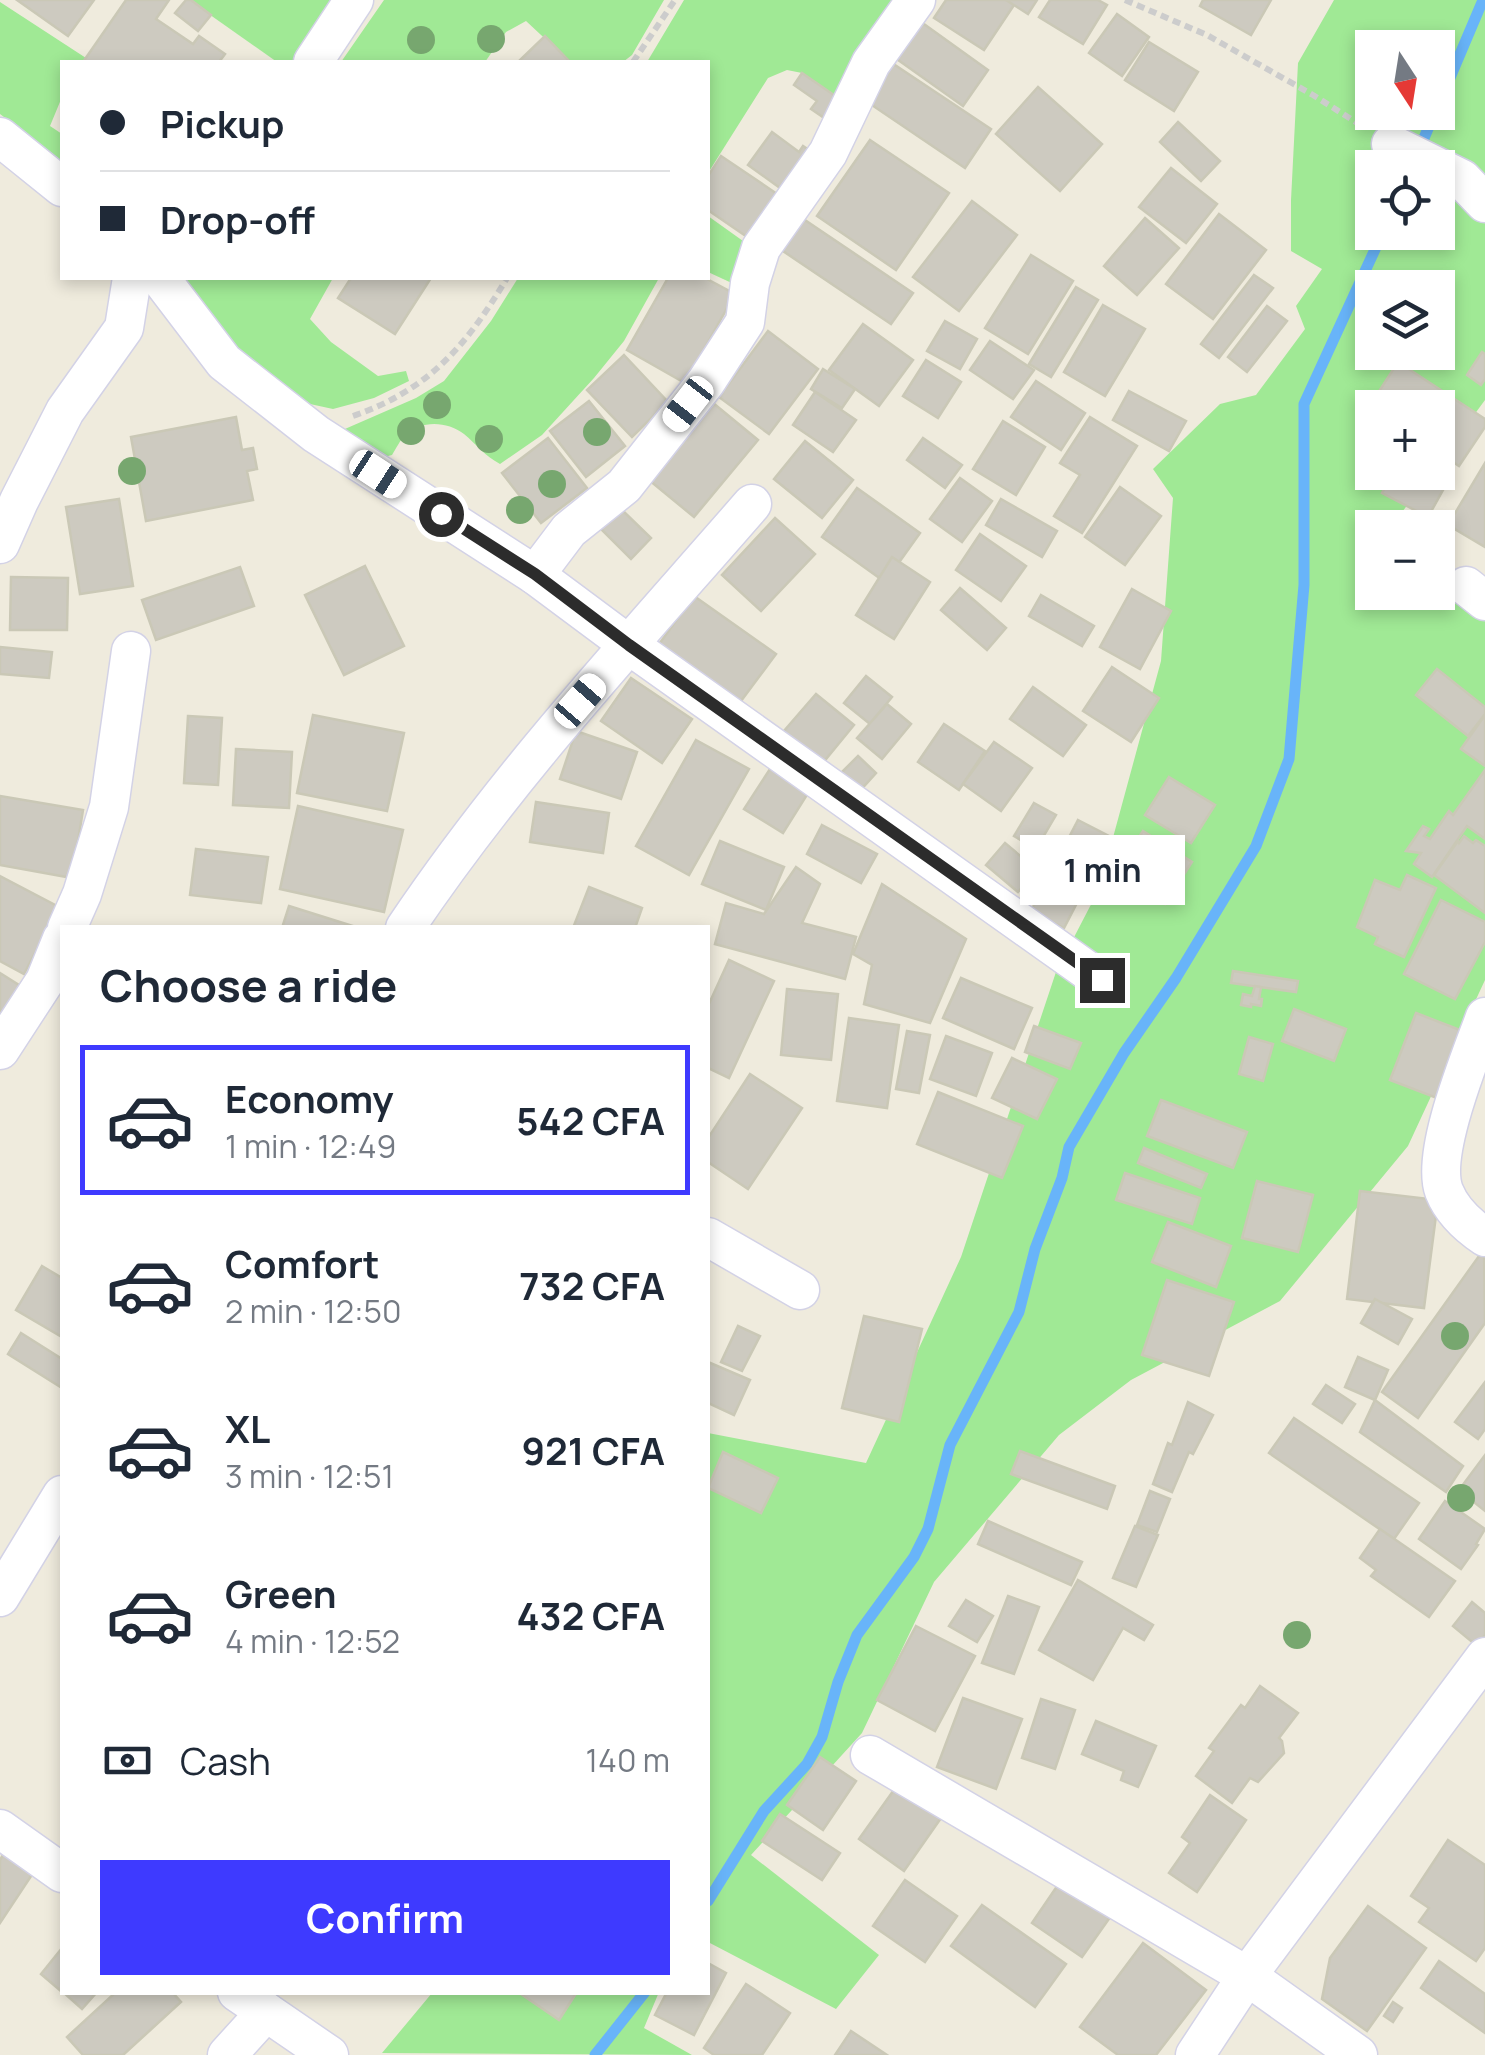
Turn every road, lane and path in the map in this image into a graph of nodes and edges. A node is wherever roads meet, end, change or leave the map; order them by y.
1 (354, 0) edge
2 (675, 0) edge
3 (916, 0) edge
4 (1125, 0) edge
5 (315, 60) edge
6 (634, 60) edge
7 (0, 137) edge
8 (1391, 144) joint
9 (60, 185) edge
10 (1473, 191) edge
11 (132, 280) edge
12 (162, 280) edge
13 (505, 280) edge
14 (316, 434) junction
15 (752, 504) dead end
16 (0, 544) edge
17 (535, 574) junction
18 (629, 645) junction
19 (131, 652) dead end
20 (69, 925) edge
21 (407, 925) edge
22 (60, 944) edge
23 (1102, 980) dead end
24 (1485, 1017) edge
25 (0, 1050) edge
26 (1485, 1237) edge
27 (710, 1238) edge
28 (800, 1290) dead end
29 (60, 1498) edge
30 (0, 1597) edge
31 (1485, 1658) edge
32 (870, 1755) dead end
33 (0, 1829) edge
34 (60, 1872) edge
35 (1248, 1976) junction
36 (251, 2002) edge
37 (228, 2055) edge
38 (330, 2055) edge
39 (1194, 2055) edge
40 (1358, 2055) edge

1 - 5 street
2 - 6 path
3 - 17 street
4 - 8 path
7 - 9 street
8 - 10 street
11 - 16 street
12 - 14 street
13 - 14 path
14 - 17 street
15 - 18 street
17 - 18 street
18 - 21 street
18 - 23 street
19 - 20 street
22 - 25 street
24 - 26 street
27 - 28 street
29 - 30 street
31 - 35 street
32 - 35 street
33 - 34 street
35 - 39 street
35 - 40 street
36 - 37 street
36 - 38 street

